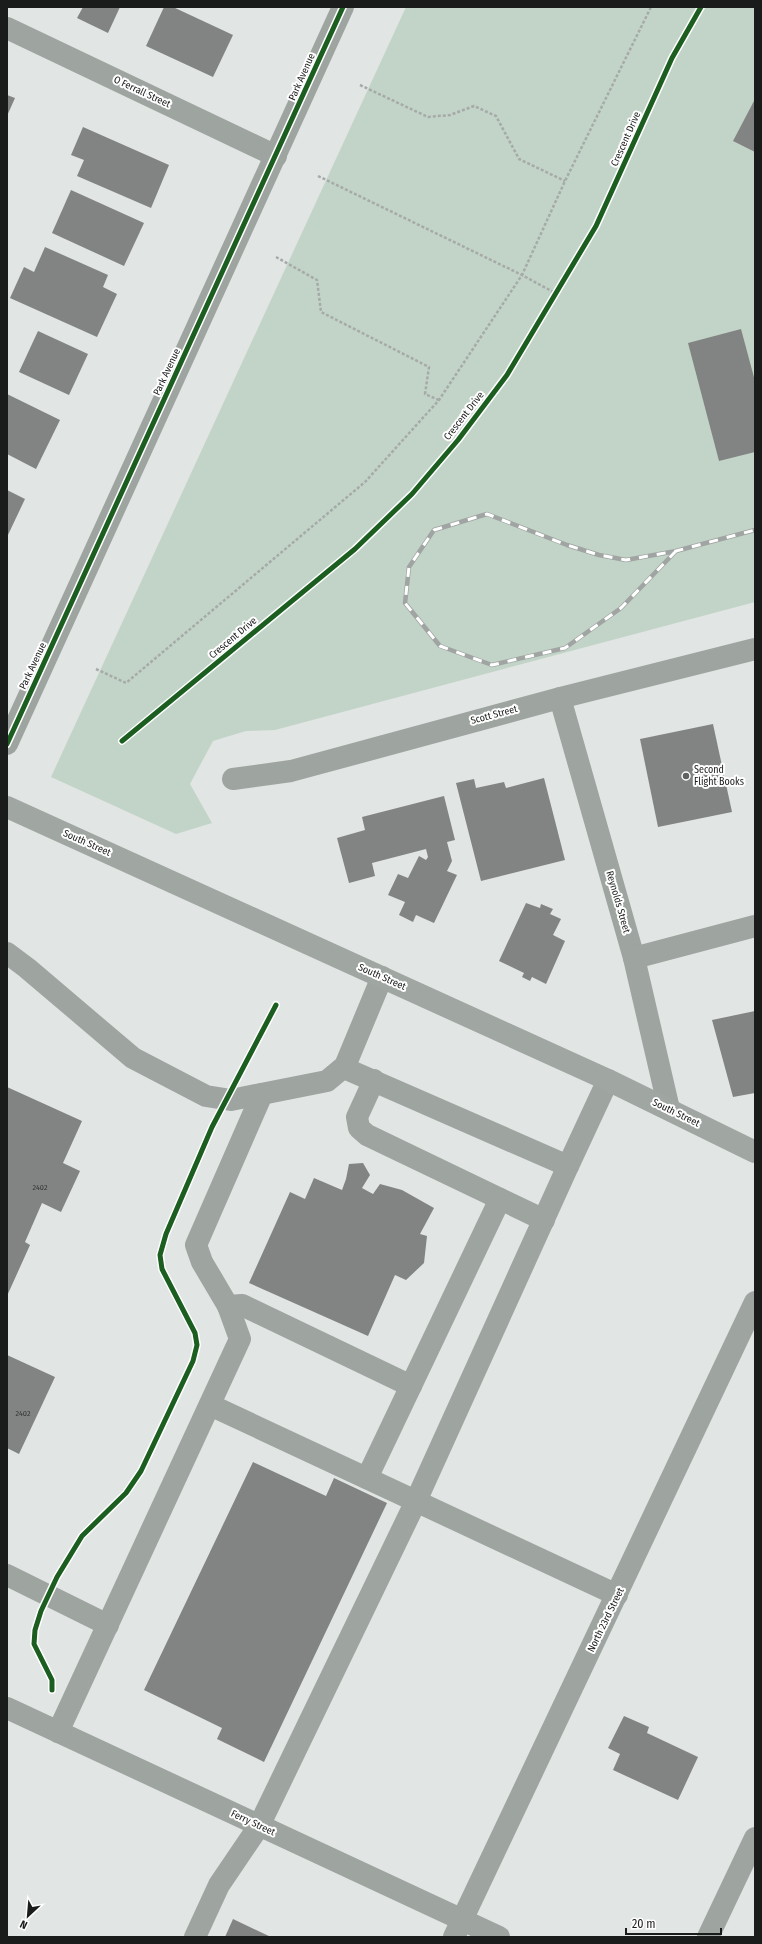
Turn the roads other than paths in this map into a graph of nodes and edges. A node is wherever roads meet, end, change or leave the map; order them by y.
1 (343, 7) edge
2 (7, 28) edge
3 (276, 156) junction
4 (755, 649) edge
5 (560, 698) junction
6 (7, 744) edge
7 (233, 779) dead end
8 (7, 807) edge
9 (755, 926) edge
10 (7, 953) edge
11 (634, 958) junction
12 (382, 977) junction
13 (344, 1068) junction
14 (374, 1080) junction
15 (608, 1080) junction
16 (262, 1094) junction
17 (669, 1109) junction
18 (755, 1152) edge
19 (568, 1166) junction
20 (500, 1199) junction
21 (544, 1220) junction
22 (755, 1302) edge
23 (228, 1306) junction
24 (411, 1386) junction
25 (210, 1405) junction
26 (367, 1478) junction
27 (416, 1501) junction
28 (7, 1575) edge
29 (617, 1595) junction
30 (108, 1625) junction
31 (7, 1708) edge
32 (58, 1732) junction
33 (259, 1826) junction
34 (755, 1838) edge
35 (458, 1928) edge
36 (195, 1937) edge
37 (499, 1937) edge
38 (708, 1937) edge

1 - 3 street, Park Avenue
2 - 3 street, O Ferrall Street
3 - 6 street, Park Avenue
4 - 5 street, Scott Street
5 - 7 street, Scott Street
5 - 11 street, Reynolds Street
8 - 12 main road, South Street
9 - 11 street
10 - 16 street
11 - 17 street, Reynolds Street
12 - 13 street
12 - 15 main road, South Street
13 - 14 street
13 - 16 street
14 - 19 street
14 - 20 street
15 - 17 main road, South Street
15 - 19 street
16 - 23 street
17 - 18 main road, South Street
19 - 21 street
20 - 21 street
20 - 24 street
21 - 27 street
22 - 29 street, North 23rd Street
23 - 24 street
23 - 25 street
24 - 26 street
25 - 26 street
25 - 30 street
26 - 27 street
27 - 29 street
27 - 33 street
28 - 30 street
29 - 35 street, North 23rd Street
30 - 32 street
31 - 32 street, Ferry Street
32 - 33 street, Ferry Street
33 - 35 street, Ferry Street
33 - 36 street
34 - 38 street
35 - 37 street, Ferry Street

